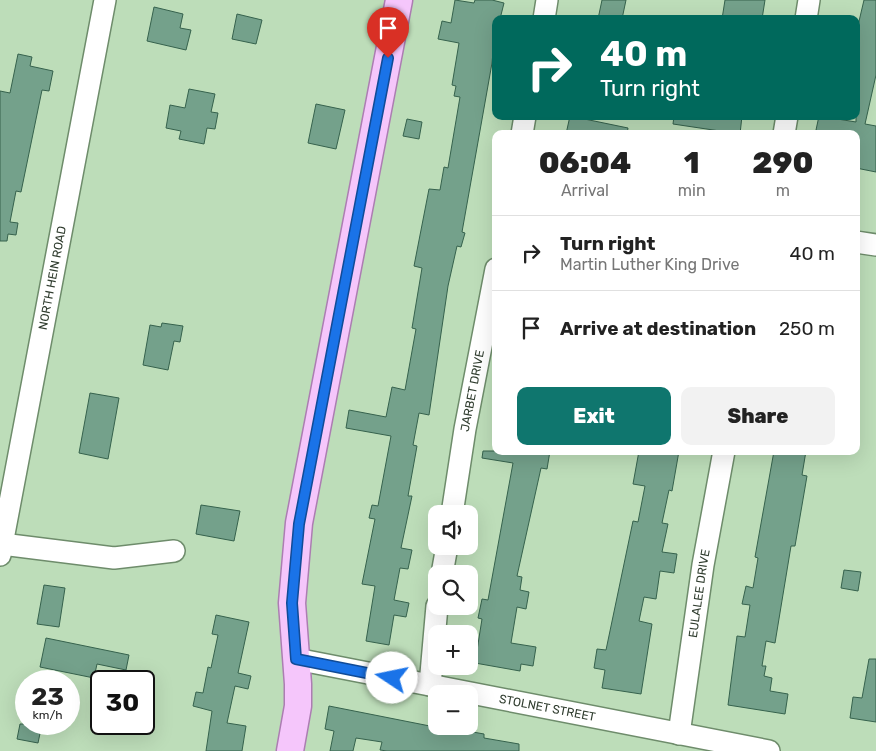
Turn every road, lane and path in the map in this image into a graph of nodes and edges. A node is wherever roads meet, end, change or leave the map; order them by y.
1 (105, 0) edge
2 (399, 0) edge
3 (547, 0) edge
4 (809, 0) edge
5 (545, 15) edge
6 (807, 15) edge
7 (860, 243) edge
8 (876, 246) edge
9 (492, 290) edge
10 (723, 455) edge
11 (453, 505) edge
12 (1, 548) edge
13 (174, 551) dead end
14 (436, 615) edge
15 (296, 659) junction
16 (430, 685) joint
17 (478, 694) edge
18 (679, 734) junction
19 (290, 751) edge
20 (769, 751) edge

1 - 12 street, NORTH HEIN ROAD
2 - 15 main road
3 - 5 street
4 - 6 street
7 - 8 street
9 - 11 street, JARBET DRIVE
10 - 18 street, EULALEE DRIVE
12 - 13 street
14 - 16 street
15 - 16 street, STOLNET STREET
15 - 19 main road
17 - 18 street, STOLNET STREET
18 - 20 street, STOLNET STREET

